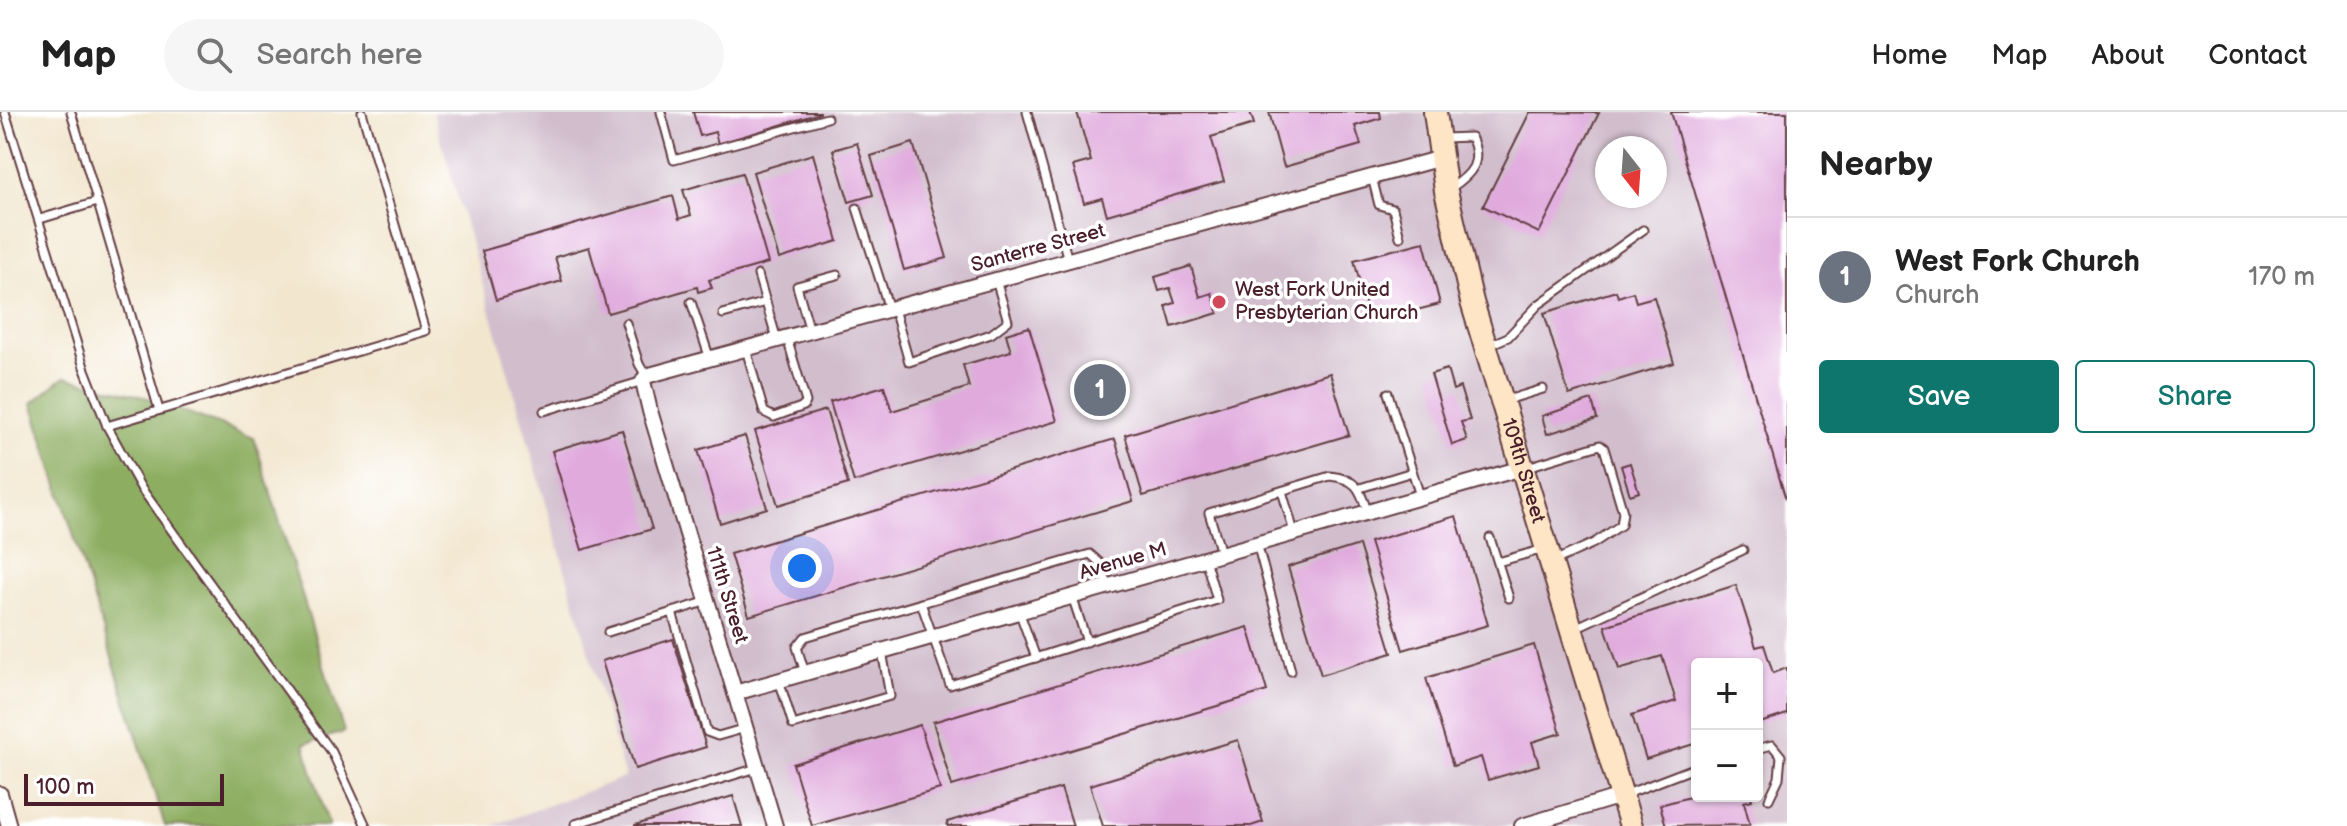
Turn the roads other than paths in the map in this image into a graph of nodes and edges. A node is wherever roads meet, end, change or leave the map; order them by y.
1 (5, 112) edge
2 (71, 112) edge
3 (362, 112) edge
4 (661, 112) edge
5 (1027, 112) edge
6 (1435, 112) edge
7 (827, 118) dead end
8 (1439, 148) junction
9 (1372, 177) junction
10 (1446, 191) junction
11 (97, 202) junction
12 (857, 208) dead end
13 (40, 219) junction
14 (1643, 230) dead end
15 (1400, 237) dead end
16 (1068, 260) junction
17 (758, 275) dead end
18 (837, 275) dead end
19 (996, 280) junction
20 (691, 302) dead end
21 (766, 302) junction
22 (891, 309) junction
23 (723, 314) dead end
24 (626, 323) dead end
25 (810, 331) junction
26 (782, 339) junction
27 (1485, 347) junction
28 (746, 349) junction
29 (710, 359) junction
30 (645, 378) junction
31 (1543, 389) dead end
32 (1388, 393) dead end
33 (1502, 401) junction
34 (159, 410) junction
35 (544, 411) dead end
36 (107, 426) junction
37 (1522, 468) junction
38 (1412, 472) junction
39 (1360, 488) junction
40 (1282, 491) junction
41 (1420, 496) junction
42 (1367, 511) junction
43 (1294, 532) junction
44 (1490, 538) dead end
45 (1257, 543) junction
46 (1743, 550) dead end
47 (1221, 553) junction
48 (1548, 555) junction
49 (1205, 558) junction
50 (1498, 562) junction
51 (1108, 586) junction
52 (1072, 596) junction
53 (1509, 598) dead end
54 (708, 601) junction
55 (921, 603) junction
56 (1019, 611) junction
57 (672, 612) junction
58 (1571, 629) junction
59 (608, 632) dead end
60 (932, 636) junction
61 (1087, 642) junction
62 (882, 651) junction
63 (1036, 658) junction
64 (1291, 671) dead end
65 (805, 673) junction
66 (779, 680) junction
67 (735, 693) junction
68 (746, 728) junction
69 (1763, 747) edge
70 (757, 768) junction
71 (1691, 769) edge
72 (0, 794) edge
73 (1621, 796) junction
74 (1769, 799) dead end
75 (575, 824) edge
76 (9, 826) edge
77 (366, 826) edge
78 (775, 826) edge
79 (1522, 826) edge
80 (1631, 826) edge

1 - 13 lane
2 - 11 lane
3 - 34 lane
4 - 7 lane
5 - 16 lane
6 - 8 street, 109th Street
8 - 9 street, Santerre Street
8 - 10 street, 109th Street
8 - 10 lane
9 - 15 lane
9 - 16 street, Santerre Street
10 - 27 street, 109th Street
11 - 13 lane
11 - 34 lane
12 - 22 lane
13 - 36 lane
14 - 27 lane
16 - 19 street, Santerre Street
17 - 21 lane
18 - 25 lane
19 - 22 street, Santerre Street
19 - 22 lane
20 - 29 lane
21 - 23 lane
21 - 26 lane
22 - 25 street, Santerre Street
24 - 30 lane
25 - 26 street, Santerre Street
26 - 28 street, Santerre Street
26 - 28 lane
27 - 33 street, 109th Street
28 - 29 street, Santerre Street
29 - 30 street, Santerre Street
30 - 35 lane
30 - 54 street, 111th Street
31 - 33 lane
32 - 38 lane
33 - 37 street, 109th Street
34 - 36 lane
36 - 77 lane
37 - 41 street, Avenue M
37 - 48 street, 109th Street
37 - 48 lane
38 - 39 lane
38 - 41 lane
39 - 40 lane
39 - 42 lane
40 - 43 lane
40 - 47 lane
41 - 42 street, Avenue M
42 - 43 street, Avenue M
43 - 45 street, Avenue M
44 - 50 lane
45 - 47 street, Avenue M
45 - 64 lane
46 - 58 lane
47 - 49 street, Avenue M
48 - 50 lane
48 - 58 street, 109th Street
49 - 51 street, Avenue M
49 - 61 lane
50 - 53 lane
51 - 52 street, Avenue M
51 - 55 lane
52 - 56 street, Avenue M
52 - 61 lane
54 - 57 lane
54 - 67 street, 111th Street
55 - 60 lane
55 - 65 lane
56 - 60 street, Avenue M
56 - 63 lane
57 - 59 lane
57 - 68 lane
58 - 73 street, 109th Street
60 - 62 street, Avenue M
60 - 63 lane
61 - 63 lane
62 - 65 street, Avenue M
62 - 66 lane
65 - 66 street, Avenue M
66 - 67 street, Avenue M
67 - 68 street, 111th Street
68 - 70 street, 111th Street
69 - 74 lane
70 - 75 lane
70 - 78 street, 111th Street
71 - 73 lane
72 - 76 street
73 - 79 street
73 - 80 street, 109th Street

